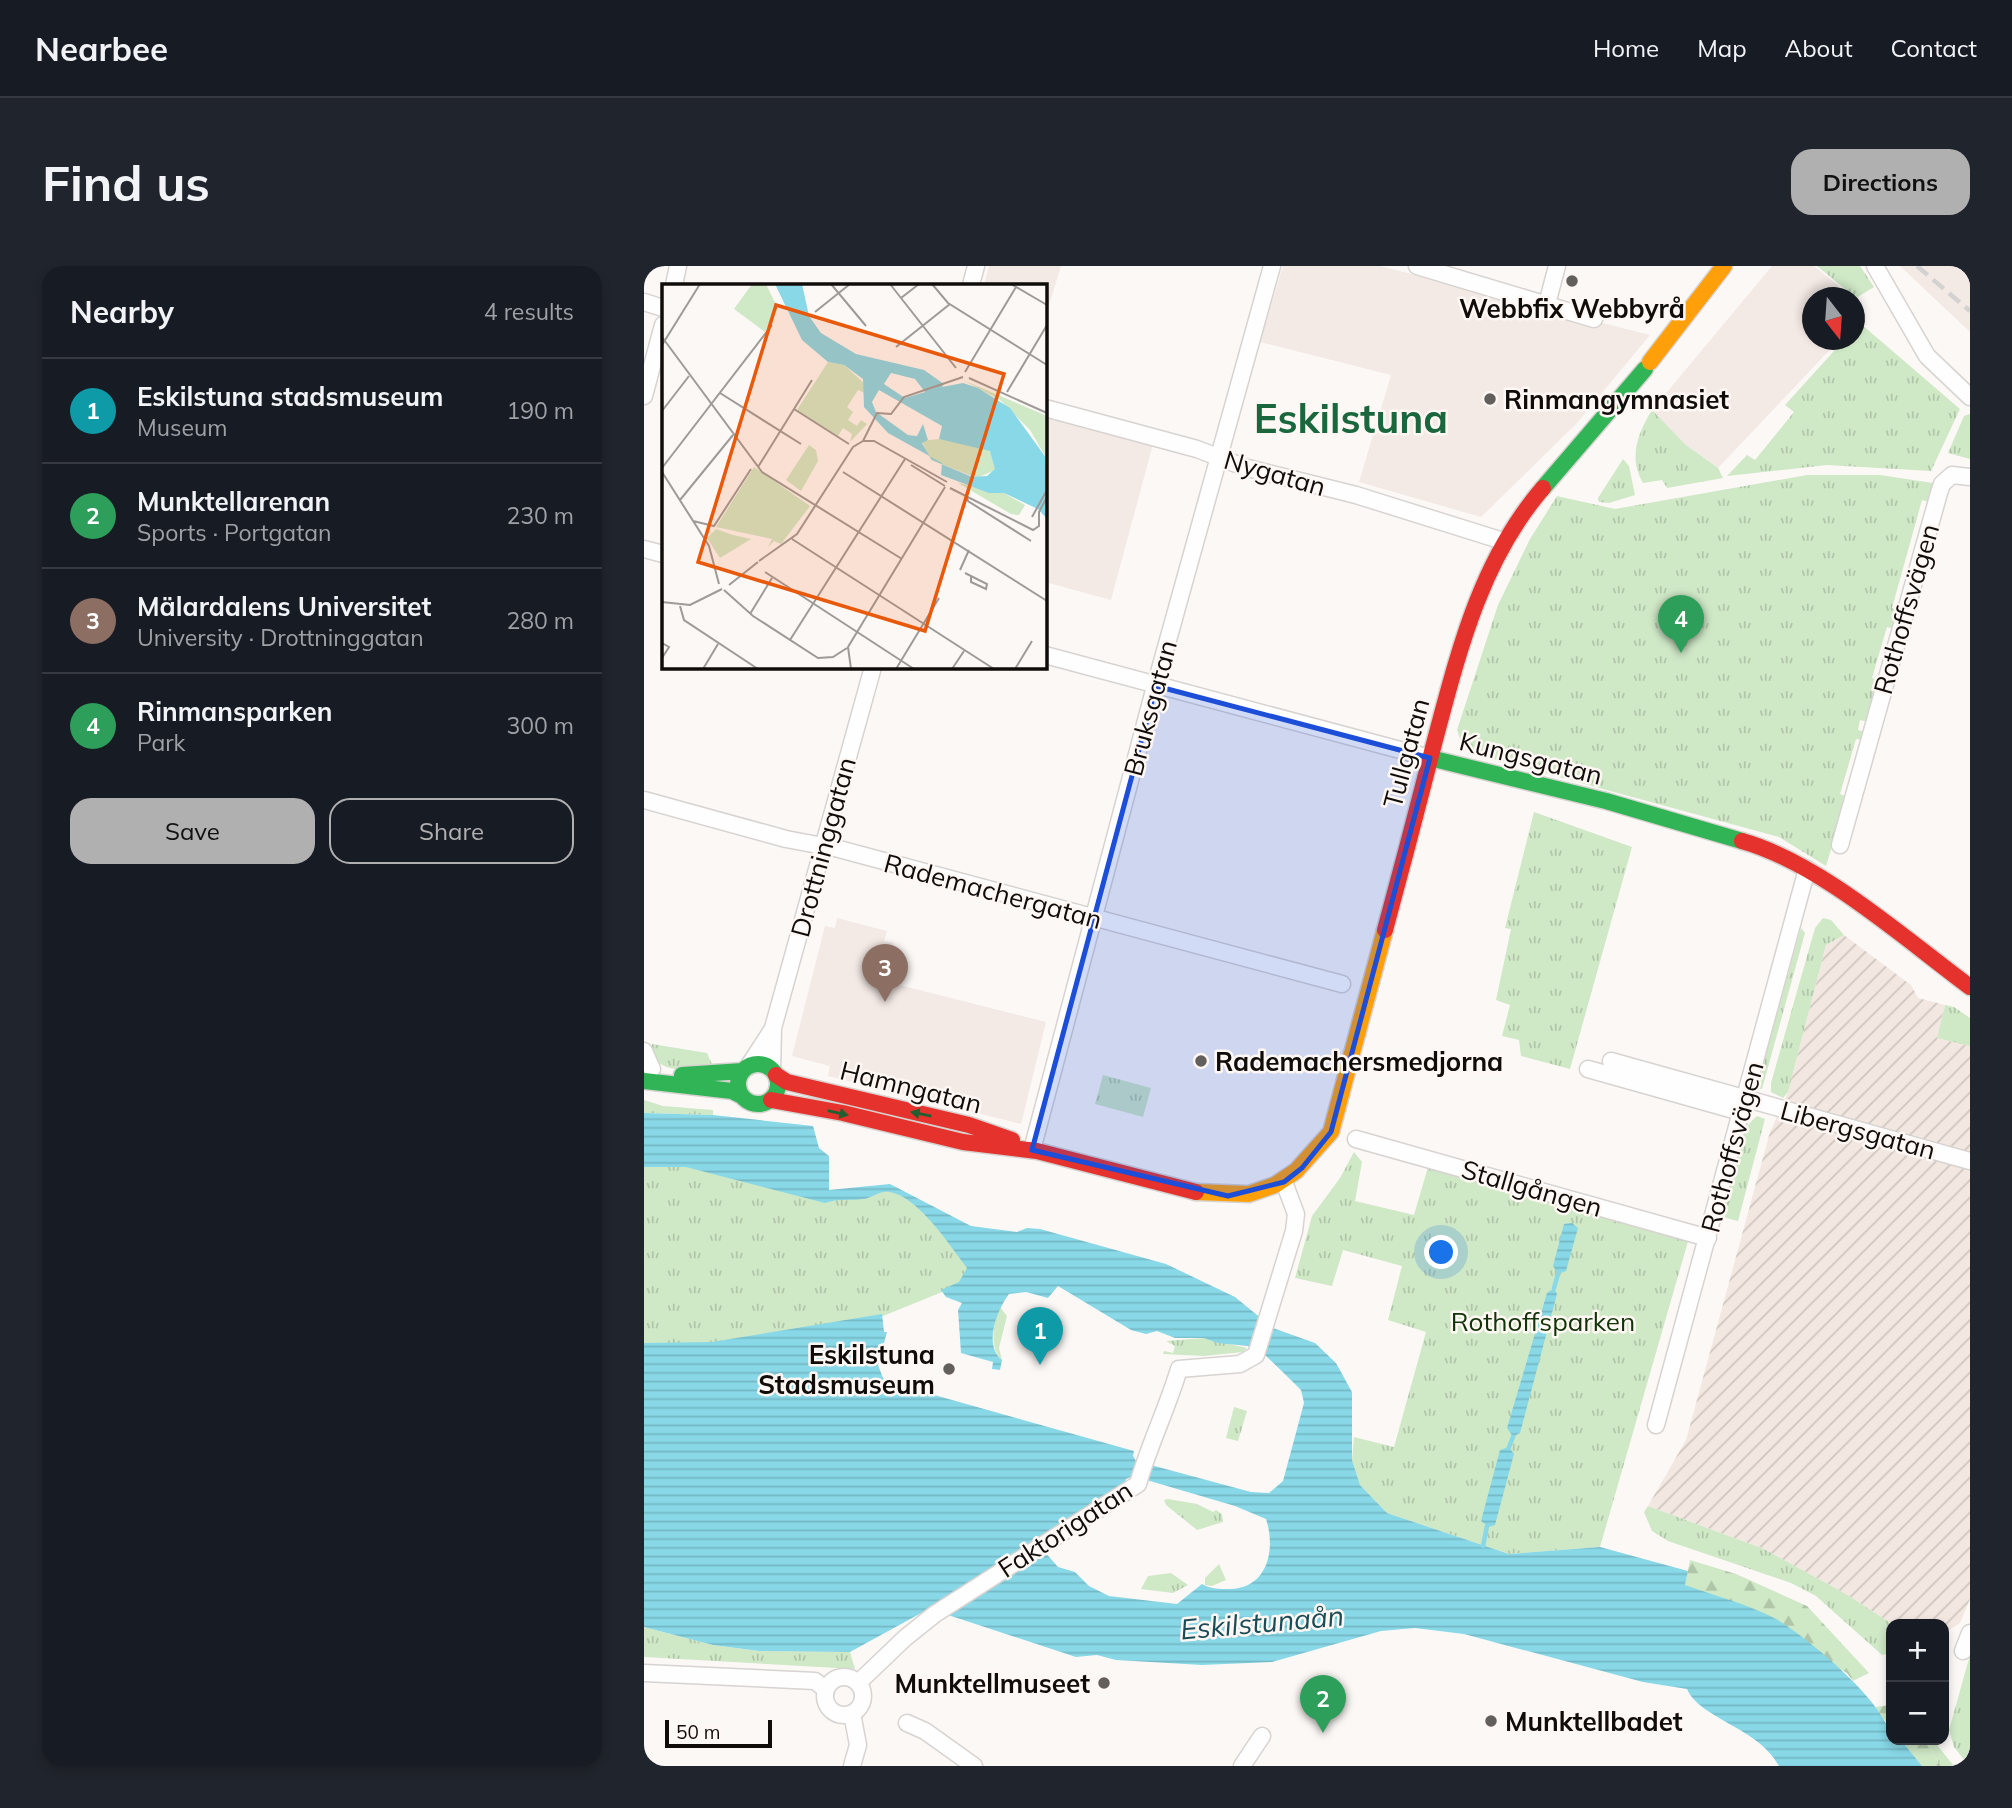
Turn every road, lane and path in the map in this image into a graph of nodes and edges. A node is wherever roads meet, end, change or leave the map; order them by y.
1 (678, 266) edge
2 (976, 266) edge
3 (1272, 266) edge
4 (1417, 266) edge
5 (1557, 266) edge
6 (1726, 266) edge
7 (1875, 266) edge
8 (674, 284) edge
9 (971, 284) edge
10 (644, 302) edge
11 (1547, 304) junction
12 (662, 308) edge
13 (1594, 319) dead end
14 (662, 329) edge
15 (644, 396) edge
16 (1970, 397) edge
17 (1046, 408) edge
18 (1219, 458) junction
19 (1970, 477) edge
20 (1503, 541) junction
21 (644, 549) edge
22 (662, 554) edge
23 (1046, 655) edge
24 (873, 668) edge
25 (1156, 686) junction
26 (1430, 758) junction
27 (644, 800) edge
28 (824, 845) junction
29 (1840, 845) dead end
30 (1807, 869) junction
31 (1094, 918) junction
32 (1342, 984) dead end
33 (1970, 987) edge
34 (773, 1028) junction
35 (644, 1051) edge
36 (1611, 1061) dead end
37 (745, 1069) junction
38 (1588, 1069) dead end
39 (647, 1073) edge
40 (774, 1073) junction
41 (741, 1096) junction
42 (771, 1100) junction
43 (1743, 1105) junction
44 (872, 1112) junction
45 (1356, 1139) dead end
46 (1032, 1150) junction
47 (1970, 1161) edge
48 (1284, 1182) junction
49 (1708, 1238) junction
50 (1656, 1425) dead end
51 (1970, 1633) edge
52 (1964, 1651) dead end
53 (644, 1673) edge
54 (858, 1683) junction
55 (825, 1689) junction
56 (852, 1713) junction
57 (907, 1723) dead end
58 (1262, 1736) dead end
59 (852, 1766) edge
60 (974, 1766) edge
61 (1242, 1766) edge

1 - 8 street
2 - 9 street
3 - 18 street, Bruksgatan
4 - 11 street
5 - 11 street
6 - 20 street, Tullgatan
7 - 16 street
10 - 12 street
11 - 13 street
14 - 15 street
17 - 18 street, Nygatan
18 - 20 street, Nygatan
18 - 25 street, Bruksgatan
19 - 29 street, Rothoffsvägen
20 - 26 street, Tullgatan
21 - 22 street
23 - 25 street, Kungsgatan
24 - 28 street, Drottninggatan
25 - 26 street, Kungsgatan
25 - 31 street, Bruksgatan
26 - 30 street, Kungsgatan
26 - 48 street, Tullgatan
27 - 28 street, Rademachergatan
28 - 31 street, Rademachergatan
28 - 34 street, Drottninggatan
30 - 33 street, Kungsgatan
30 - 43 street, Rothoffsvägen
31 - 32 street, Rademachergatan
31 - 46 street, Bruksgatan
34 - 37 street, Drottninggatan
34 - 40 street, Drottninggatan
35 - 39 street
36 - 43 street
37 - 39 street
37 - 40 street
37 - 41 street
38 - 43 street
39 - 41 street
40 - 42 street
40 - 44 street, Hamngatan
41 - 42 street
42 -> 44 street, Hamngatan
43 - 47 street, Libergsgatan
43 - 49 street, Rothoffsvägen
44 - 46 street, Hamngatan
45 - 49 street, Stallgången
46 - 48 street, Hamngatan
48 - 54 street, Faktorigatan
49 - 50 street, Rothoffsvägen
51 - 52 street
53 - 55 street
54 - 55 street
54 - 56 street
55 - 56 street
56 - 59 street
57 - 60 street
58 - 61 street

